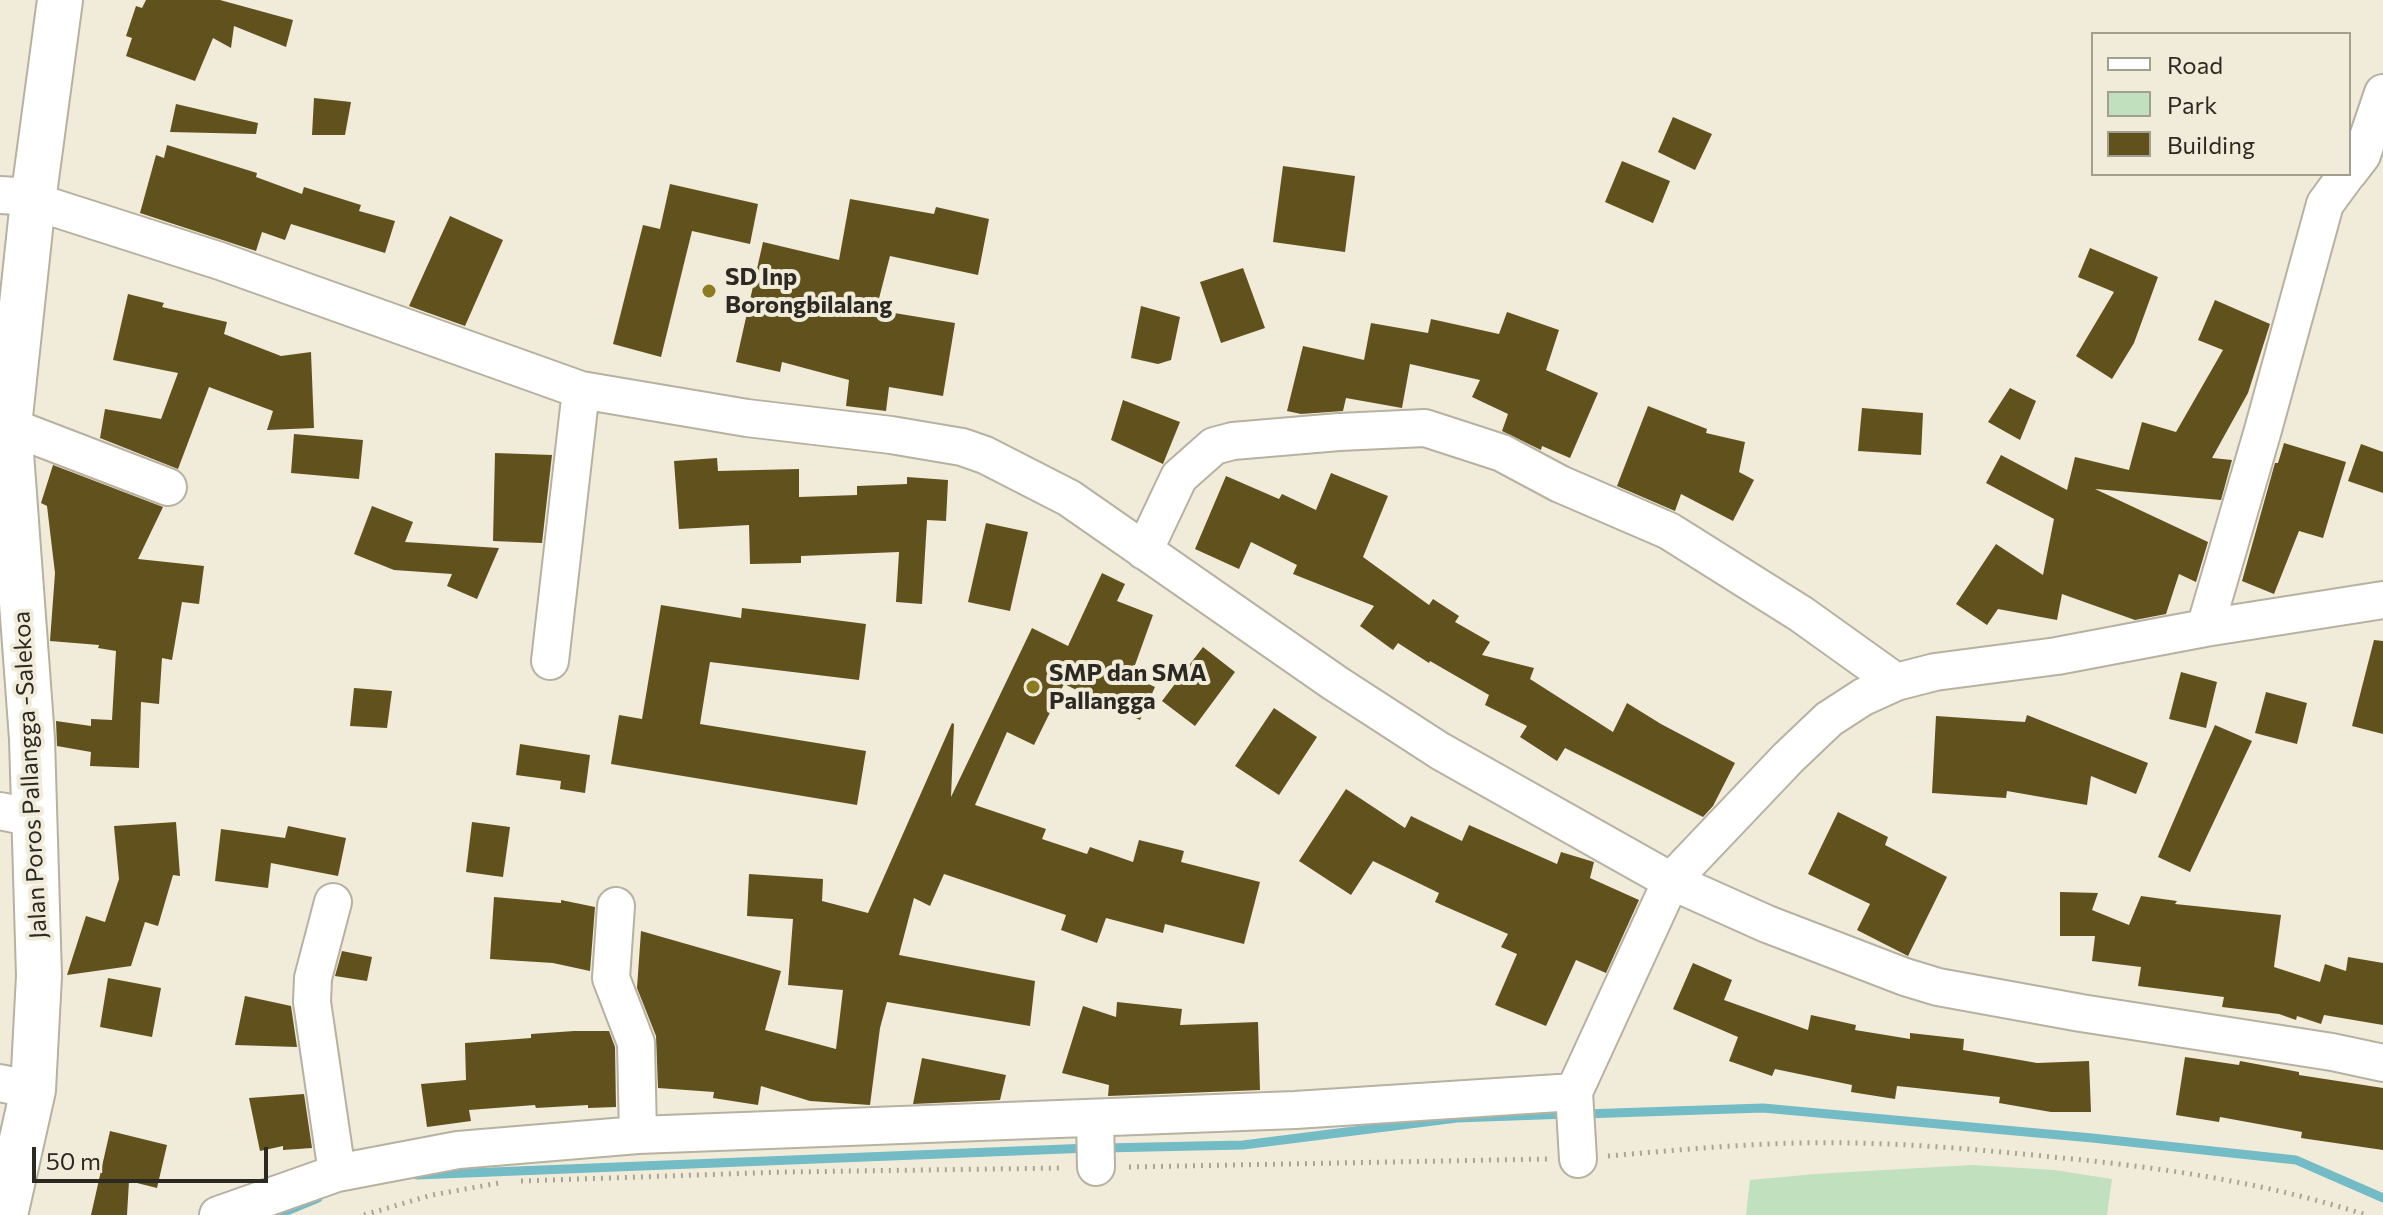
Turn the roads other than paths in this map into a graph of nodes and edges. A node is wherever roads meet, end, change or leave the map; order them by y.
1 (60, 0) edge
2 (2383, 93) edge
3 (2351, 169) edge
4 (2346, 176) edge
5 (16, 198) edge
6 (581, 390) junction
7 (9, 426) junction
8 (168, 487) dead end
9 (1144, 551) junction
10 (2383, 600) edge
11 (2205, 628) junction
12 (550, 661) dead end
13 (1896, 682) junction
14 (17, 814) edge
15 (1671, 881) junction
16 (333, 902) dead end
17 (616, 906) dead end
18 (2383, 1063) edge
19 (17, 1086) edge
20 (1574, 1099) junction
21 (638, 1135) junction
22 (1577, 1152) road end
23 (337, 1173) junction
24 (5, 1215) edge
25 (218, 1215) edge

1 - 5 main road, Jalan Poros Pallangga -Salekoa
2 - 3 street
4 - 11 street
5 - 6 street
5 - 7 main road, Jalan Poros Pallangga -Salekoa
6 - 9 street
6 - 12 street
7 - 8 street
7 - 14 main road, Jalan Poros Pallangga -Salekoa
9 - 13 street
9 - 15 street
10 - 11 street
11 - 13 street
13 - 15 street
14 - 19 main road, Jalan Poros Pallangga -Salekoa
15 - 18 street
15 - 20 street
16 - 23 street
17 - 21 street
19 - 24 main road, Jalan Poros Pallangga -Salekoa
20 - 21 street
20 - 22 street
21 - 23 street
23 - 25 street

